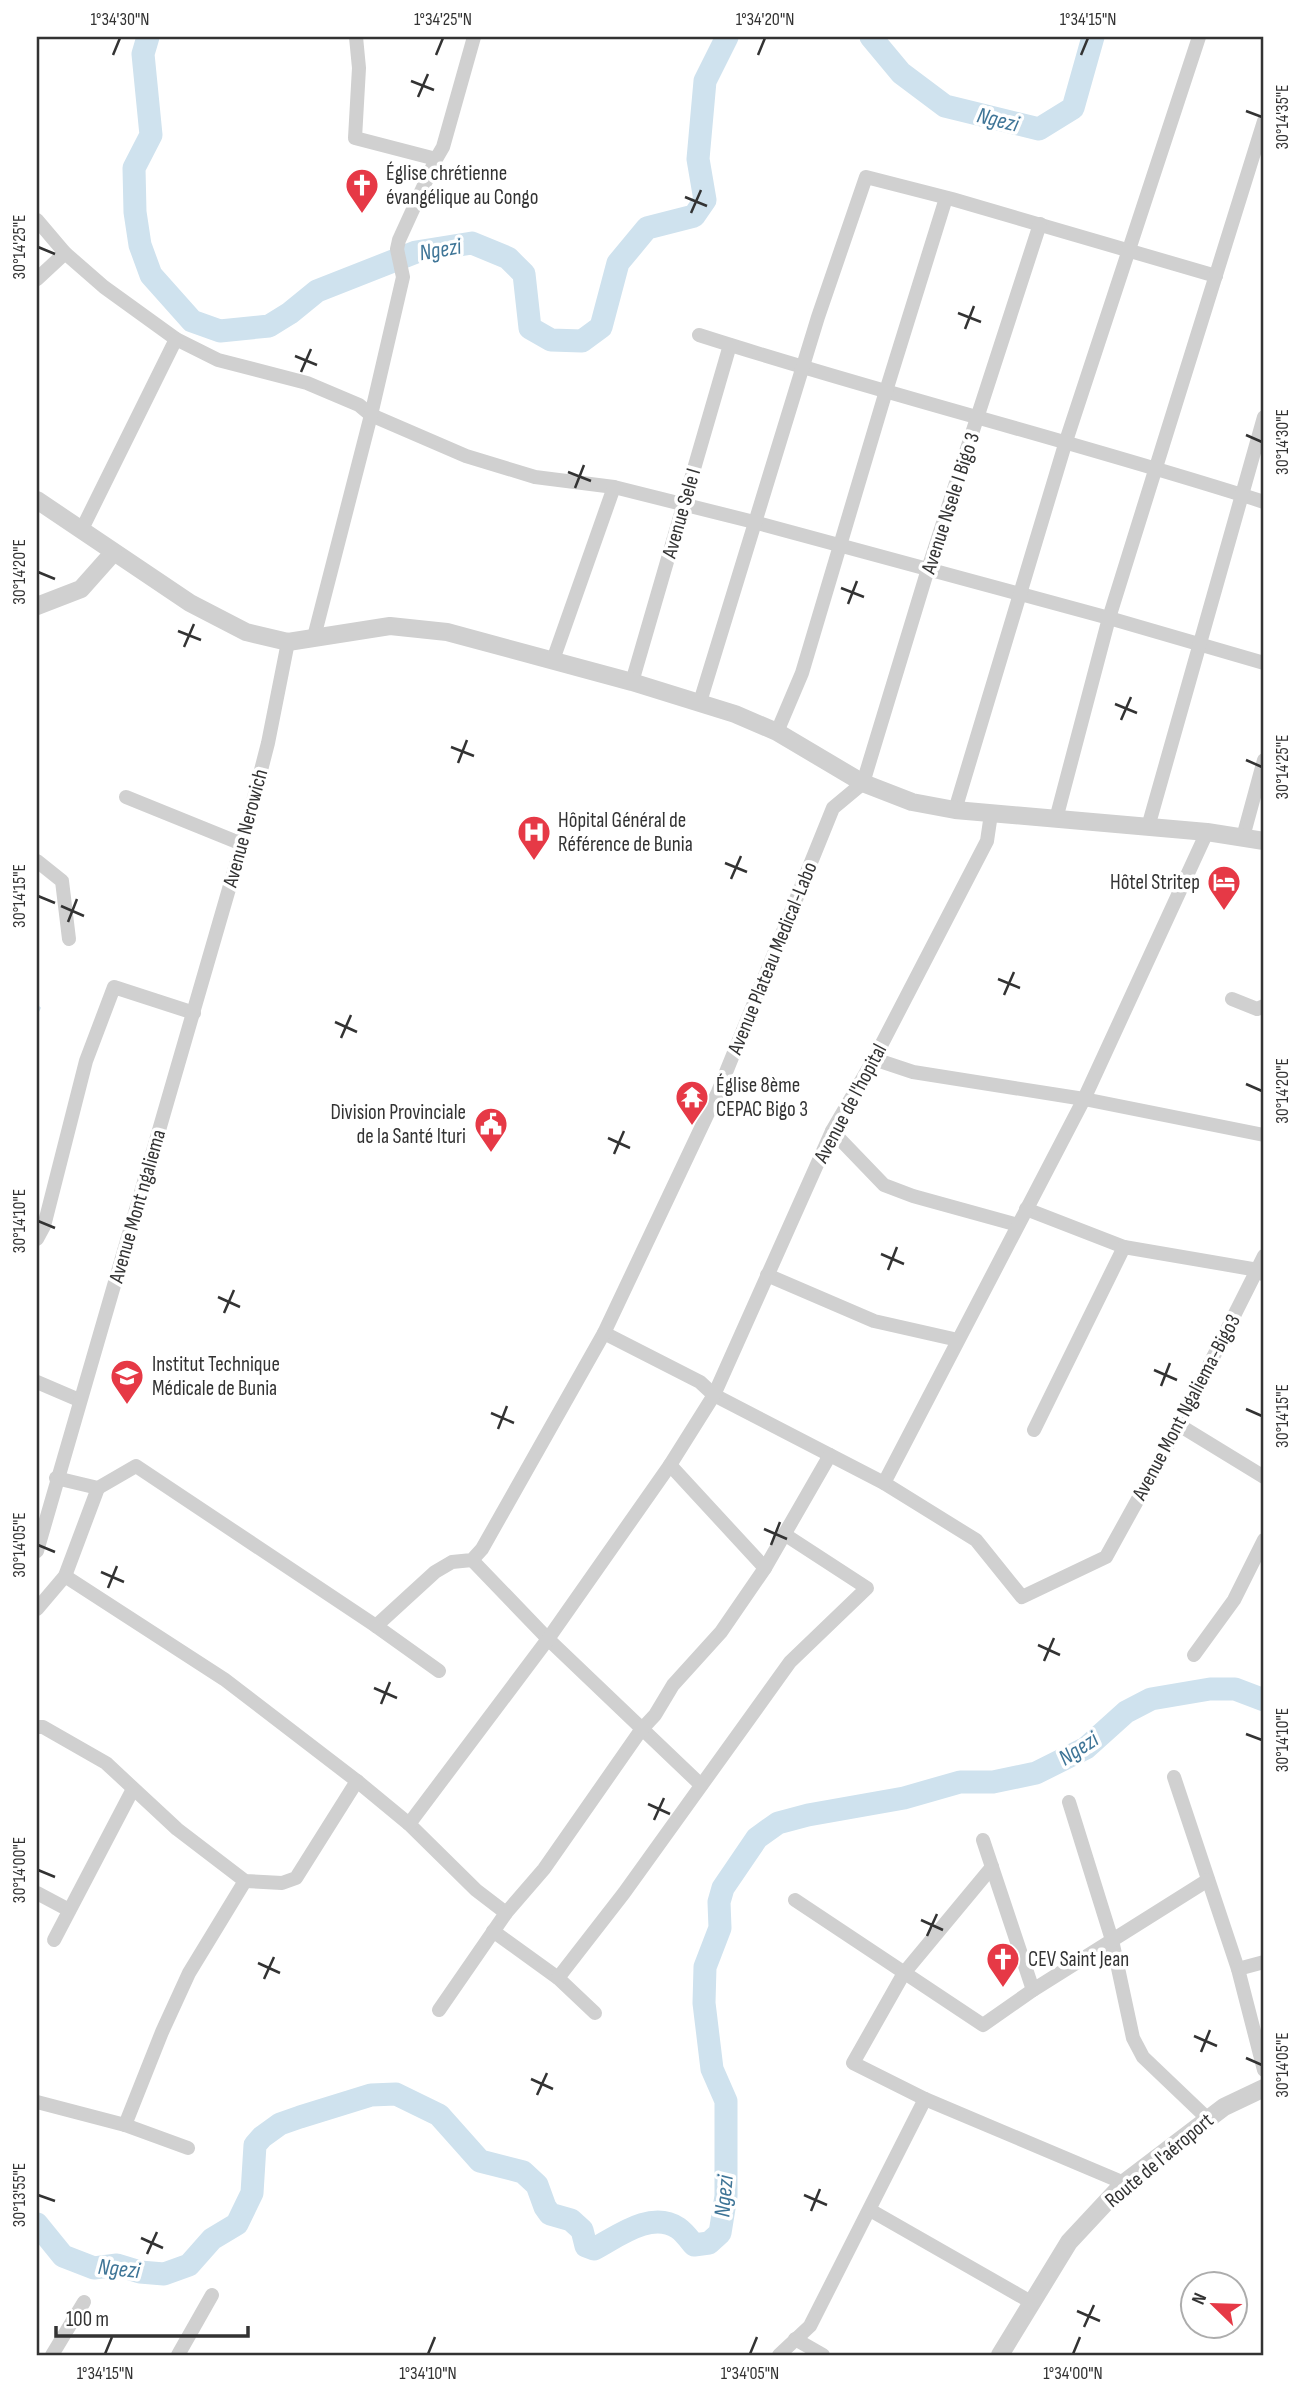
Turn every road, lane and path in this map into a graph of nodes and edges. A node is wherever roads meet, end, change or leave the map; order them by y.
1 (356, 37) edge
2 (474, 37) edge
3 (1199, 37) edge
4 (1264, 121) edge
5 (436, 159) junction
6 (946, 198) junction
7 (37, 219) edge
8 (1040, 224) junction
9 (1129, 251) junction
10 (65, 253) junction
11 (1216, 276) junction
12 (37, 279) edge
13 (699, 335) dead end
14 (176, 339) junction
15 (730, 345) junction
16 (803, 367) junction
17 (886, 391) junction
18 (371, 415) junction
19 (977, 417) junction
20 (1264, 417) edge
21 (1066, 441) junction
22 (1155, 468) junction
23 (614, 487) junction
24 (1242, 495) junction
25 (37, 500) edge
26 (1264, 502) edge
27 (684, 504) junction
28 (754, 522) junction
29 (81, 531) junction
30 (840, 547) junction
31 (113, 552) junction
32 (929, 569) junction
33 (1019, 594) junction
34 (37, 606) edge
35 (1108, 618) junction
36 (314, 636) junction
37 (288, 642) junction
38 (1200, 644) junction
39 (553, 660) junction
40 (1264, 663) edge
41 (632, 682) junction
42 (700, 702) junction
43 (776, 732) junction
44 (1264, 760) edge
45 (863, 783) junction
46 (126, 797) dead end
47 (955, 810) junction
48 (991, 814) junction
49 (1056, 819) junction
50 (1148, 827) junction
51 (1207, 832) junction
52 (1243, 837) junction
53 (1264, 841) edge
54 (242, 844) junction
55 (37, 862) edge
56 (69, 939) dead end
57 (1232, 999) dead end
58 (1264, 1006) edge
59 (194, 1013) junction
60 (874, 1059) junction
61 (1084, 1099) junction
62 (832, 1131) junction
63 (1264, 1135) edge
64 (1026, 1209) junction
65 (1018, 1225) junction
66 (37, 1239) edge
67 (1124, 1247) junction
68 (1264, 1256) edge
69 (1261, 1272) edge
70 (767, 1275) junction
71 (604, 1333) junction
72 (958, 1340) junction
73 (37, 1382) edge
74 (714, 1395) junction
75 (79, 1401) junction
76 (1179, 1425) junction
77 (1034, 1430) dead end
78 (830, 1455) junction
79 (670, 1465) junction
80 (1264, 1477) edge
81 (56, 1478) junction
82 (884, 1483) junction
83 (98, 1488) junction
84 (784, 1534) junction
85 (1264, 1540) edge
86 (37, 1550) edge
87 (472, 1560) junction
88 (765, 1568) junction
89 (65, 1576) junction
90 (37, 1609) edge
91 (376, 1626) junction
92 (548, 1640) junction
93 (1194, 1655) dead end
94 (439, 1671) dead end
95 (37, 1727) edge
96 (641, 1730) junction
97 (1174, 1777) dead end
98 (357, 1781) junction
99 (701, 1785) junction
100 (133, 1789) junction
101 (1069, 1802) dead end
102 (409, 1824) junction
103 (983, 1840) dead end
104 (992, 1867) junction
105 (1209, 1880) junction
106 (245, 1881) junction
107 (37, 1893) edge
108 (795, 1900) dead end
109 (69, 1910) junction
110 (506, 1913) junction
111 (493, 1931) junction
112 (54, 1940) dead end
113 (1112, 1940) junction
114 (1264, 1962) edge
115 (1238, 1969) junction
116 (904, 1973) junction
117 (558, 1978) junction
118 (1033, 1990) junction
119 (439, 2010) dead end
120 (595, 2013) dead end
121 (1264, 2070) edge
122 (1264, 2088) edge
123 (925, 2099) junction
124 (37, 2102) edge
125 (1208, 2119) junction
126 (125, 2125) junction
127 (188, 2148) dead end
128 (1124, 2183) junction
129 (870, 2210) junction
130 (212, 2295) dead end
131 (84, 2302) dead end
132 (1031, 2302) junction
133 (795, 2339) junction
134 (52, 2355) edge
135 (178, 2355) edge
136 (779, 2355) edge
137 (823, 2355) edge
138 (1000, 2355) edge

1 - 5 street
2 - 5 street
3 - 9 street
4 - 11 street
5 - 18 street
6 - 8 street
6 - 16 street
6 - 17 street
7 - 10 street
8 - 9 street
8 - 19 street, Avenue Nsele I Bigo 3
9 - 11 street
9 - 21 street
10 - 12 street
10 - 14 street
11 - 22 street
13 - 15 street
14 - 18 street
14 - 29 street
15 - 16 street
15 - 27 street, Avenue Sele I
16 - 17 street
16 - 28 street
17 - 19 street
17 - 30 street
18 - 23 street
18 - 36 street
19 - 21 street
19 - 32 street, Avenue Nsele I Bigo 3
20 - 24 street
21 - 22 street
21 - 33 street
22 - 24 street
22 - 35 street
23 - 27 street
23 - 39 street
24 - 26 street
24 - 38 street
25 - 29 street
27 - 28 street
27 - 41 street, Avenue Sele I
28 - 30 street
28 - 42 street
29 - 31 street
30 - 32 street
30 - 43 street
31 - 34 street
31 - 37 street
32 - 33 street
32 - 45 street, Avenue Nsele I Bigo 3
33 - 35 street
33 - 47 street
35 - 38 street
35 - 49 street
36 - 37 street
36 - 39 street
37 - 54 street, Avenue Nerowich
38 - 40 street
38 - 50 street
39 - 41 street
41 - 42 street
42 - 43 street
43 - 45 street
44 - 52 street
45 - 47 street
45 - 71 street, Avenue Plateau Medical-Labo
46 - 54 street
47 - 48 street
48 - 49 street
48 - 60 street, Avenue de l'hopital
49 - 50 street
50 - 51 street
51 - 52 street
51 - 61 street
52 - 53 street
54 - 59 street, Avenue Nerowich
55 - 56 street
57 - 58 street
59 - 66 street
59 - 75 street, Avenue Mont ngaliema
60 - 61 street
60 - 62 street, Avenue de l'hopital
61 - 63 street
61 - 64 street
62 - 65 street
62 - 70 street, Avenue de l'hopital
64 - 65 street
64 - 67 street
65 - 72 street
67 - 69 street
67 - 77 street
68 - 69 street, Avenue Mont Ngaliema-Bigo3
69 - 76 street, Avenue Mont Ngaliema-Bigo3
70 - 72 street
70 - 74 street, Avenue de l'hopital
71 - 74 street
71 - 87 street, Avenue Plateau Medical-Labo
72 - 82 street
73 - 75 street
74 - 78 street
74 - 79 street, Avenue de l'hopital
75 - 81 street, Avenue Mont ngaliema
76 - 80 street
76 - 82 street, Avenue Mont Ngaliema-Bigo3
78 - 82 street
78 - 84 street
79 - 88 street
79 - 92 street, Avenue de l'hopital
81 - 83 street
81 - 86 street, Avenue Mont ngaliema
83 - 89 street
83 - 91 street
84 - 88 street
84 - 99 street
85 - 93 street
87 - 91 street
87 - 92 street
88 - 96 street
89 - 90 street
89 - 98 street
91 - 94 street
92 - 96 street
92 - 102 street, Avenue de l'hopital
95 - 100 street
96 - 99 street
96 - 110 street
97 - 105 street
98 - 102 street
98 - 106 street
99 - 117 street
100 - 106 street
100 - 109 street
101 - 113 street
102 - 110 street
103 - 104 street
104 - 116 street
104 - 118 street
105 - 113 street
105 - 115 street
106 - 126 street
107 - 109 street
108 - 116 street
109 - 112 street
110 - 111 street
111 - 117 street
111 - 119 street
113 - 118 street
113 - 125 street
114 - 115 street
115 - 121 street
116 - 118 street
116 - 123 street
117 - 120 street
122 - 125 street, Route de l'aéroport
123 - 128 street
123 - 129 street
124 - 126 street
125 - 128 street, Route de l'aéroport
126 - 127 street
128 - 132 street, Route de l'aéroport
129 - 132 street
129 - 133 street
130 - 135 street
131 - 134 street
132 - 138 street, Route de l'aéroport
133 - 136 street
133 - 137 street

